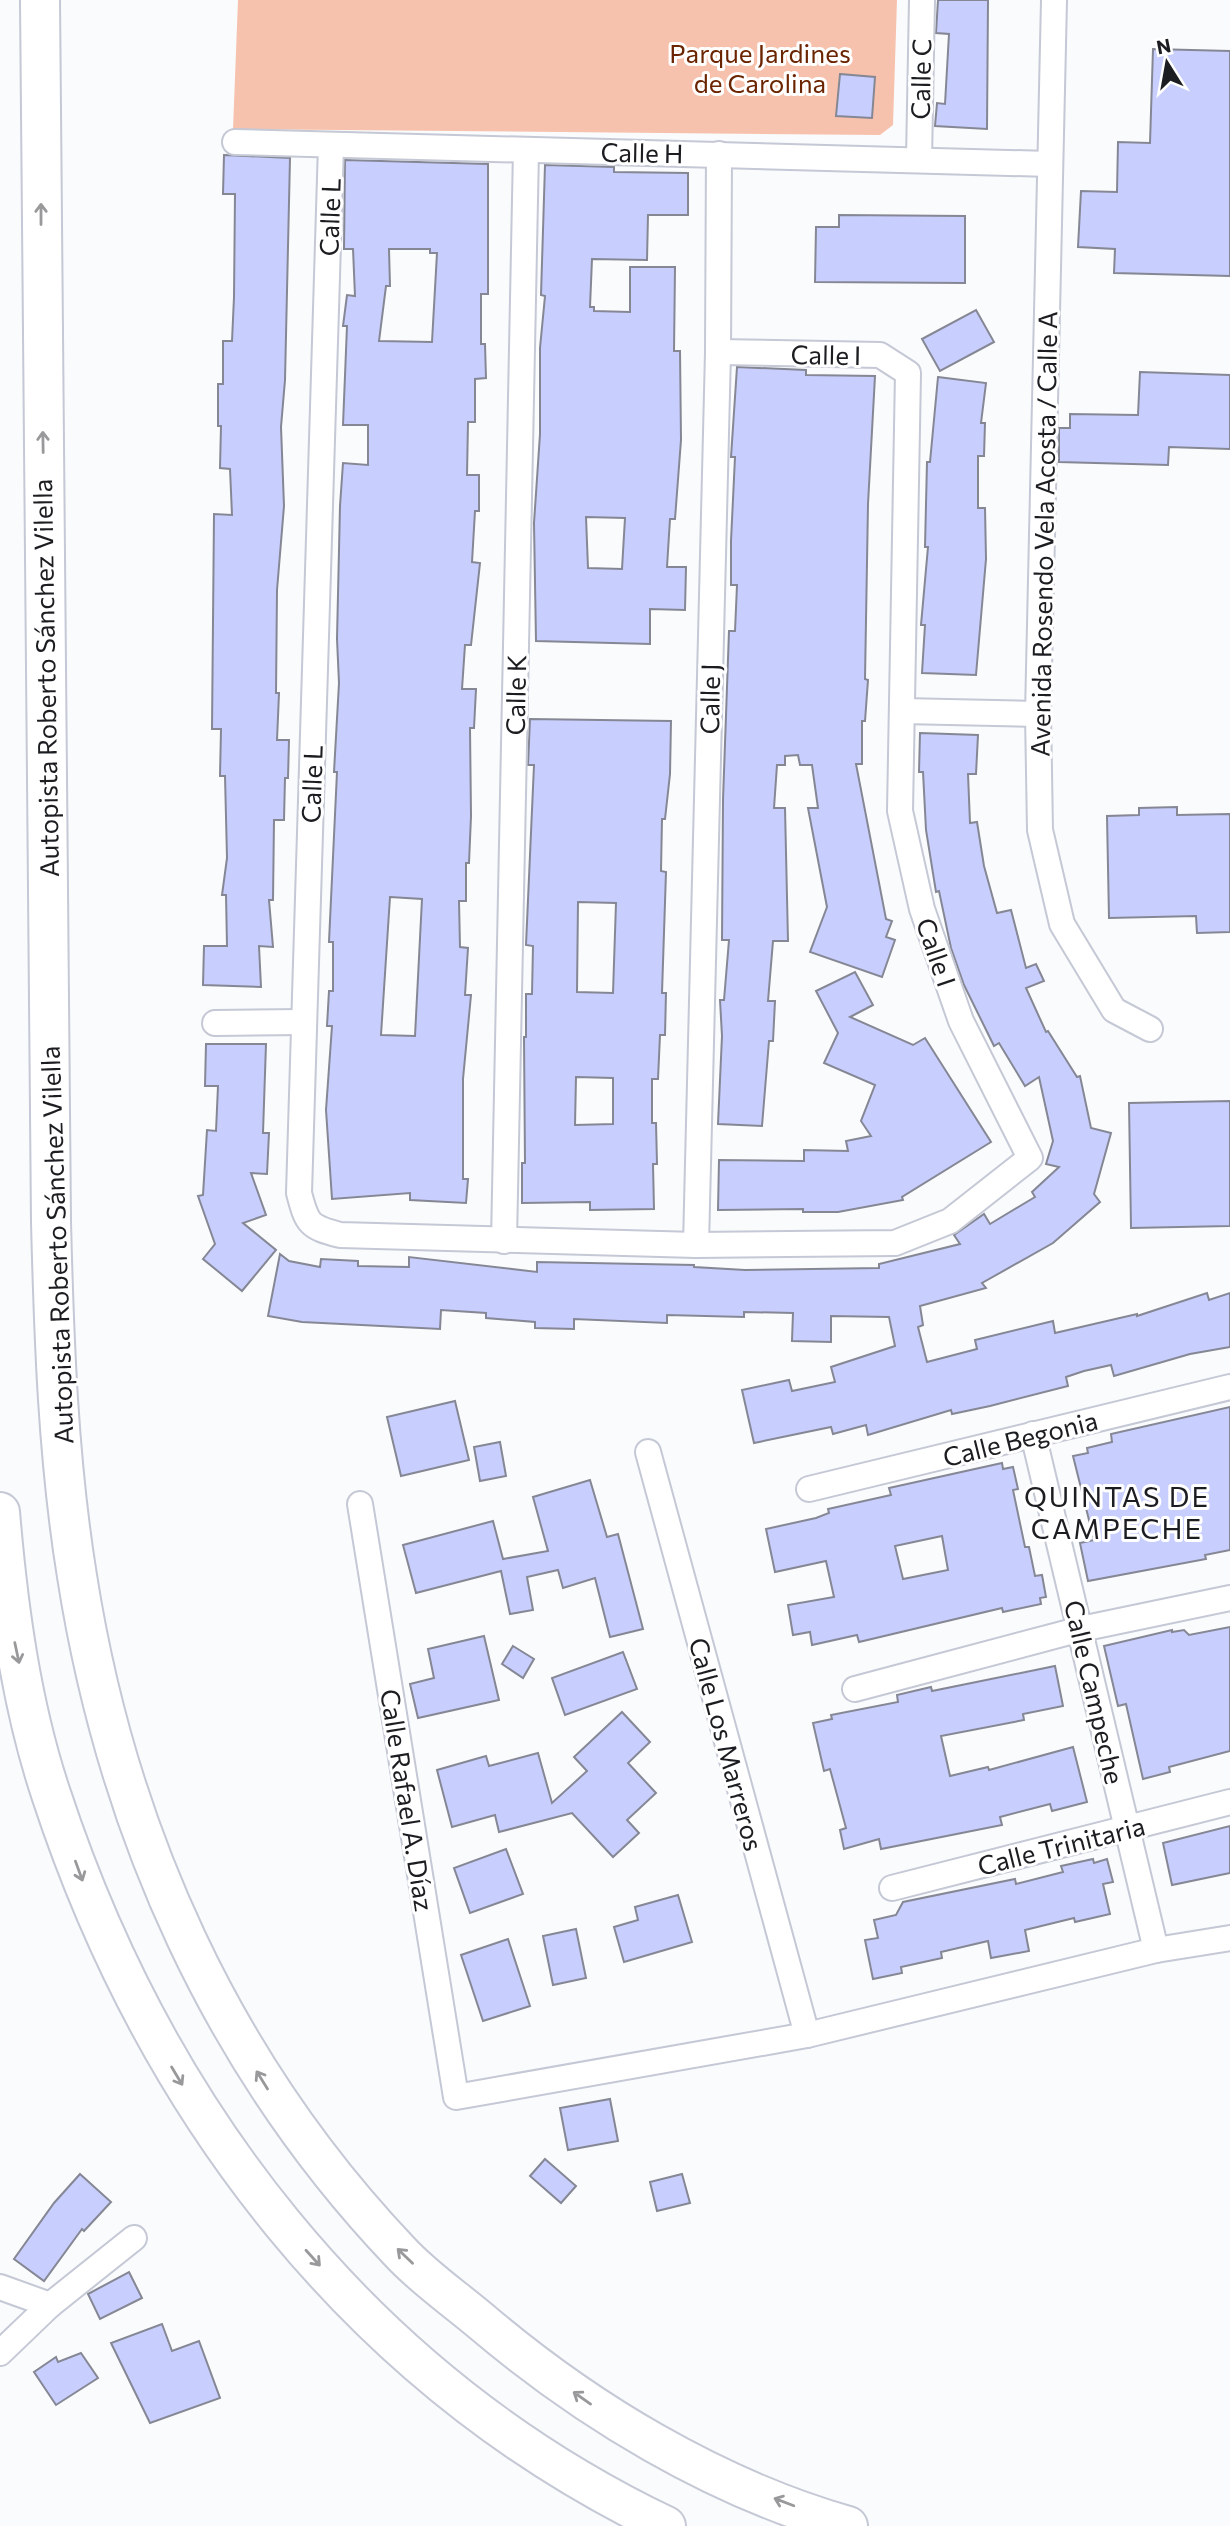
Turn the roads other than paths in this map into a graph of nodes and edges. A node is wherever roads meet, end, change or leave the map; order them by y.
1 (40, 0) edge
2 (922, 0) edge
3 (1054, 0) edge
4 (234, 142) dead end
5 (331, 145) junction
6 (526, 150) junction
7 (719, 154) junction
8 (919, 159) junction
9 (1050, 164) junction
10 (718, 352) junction
11 (902, 711) junction
12 (1038, 714) junction
13 (303, 1022) junction
14 (215, 1023) dead end
15 (1150, 1029) dead end
16 (503, 1241) junction
17 (696, 1245) junction
18 (1230, 1387) edge
19 (1033, 1434) junction
20 (648, 1452) dead end
21 (809, 1489) dead end
22 (360, 1504) dead end
23 (0, 1512) edge
24 (1230, 1598) edge
25 (1081, 1629) junction
26 (855, 1689) dead end
27 (1230, 1802) edge
28 (1127, 1828) junction
29 (892, 1888) dead end
30 (1230, 1938) edge
31 (1156, 1950) junction
32 (807, 2035) junction
33 (134, 2238) dead end
34 (0, 2287) edge
35 (50, 2305) junction
36 (0, 2353) edge
37 (666, 2526) edge
38 (848, 2526) edge

38 -> 1 highway, Autopista Roberto Sánchez Vilella
2 - 8 street, Calle C
3 - 9 street, Avenida Rosendo Vela Acosta / Calle A
4 - 5 street, Calle H
5 - 6 street, Calle H
5 - 13 street, Calle L
6 - 7 street, Calle H
6 - 16 street, Calle K
7 - 8 street, Calle H
7 - 10 street, Calle J
8 - 9 street, Calle H
9 - 12 street, Avenida Rosendo Vela Acosta / Calle A
10 - 11 street, Calle I
10 - 17 street, Calle J
11 - 12 street
11 - 17 street, Calle I
12 - 15 street, Avenida Rosendo Vela Acosta / Calle A
13 - 14 street
13 - 16 street, Calle L
16 - 17 street, Calle I
18 - 19 street, Calle Begonia
19 - 21 street, Calle Begonia
19 - 25 street, Calle Campeche
20 - 32 street, Calle Los Marreros
22 - 32 street, Calle Rafael A. Díaz
23 -> 37 highway
24 - 25 street
25 - 26 street
25 - 28 street, Calle Campeche
27 - 28 street, Calle Trinitaria
28 - 29 street, Calle Trinitaria
28 - 31 street, Calle Campeche
30 - 31 street
31 - 32 street
33 - 35 street
34 - 35 street
35 - 36 street

